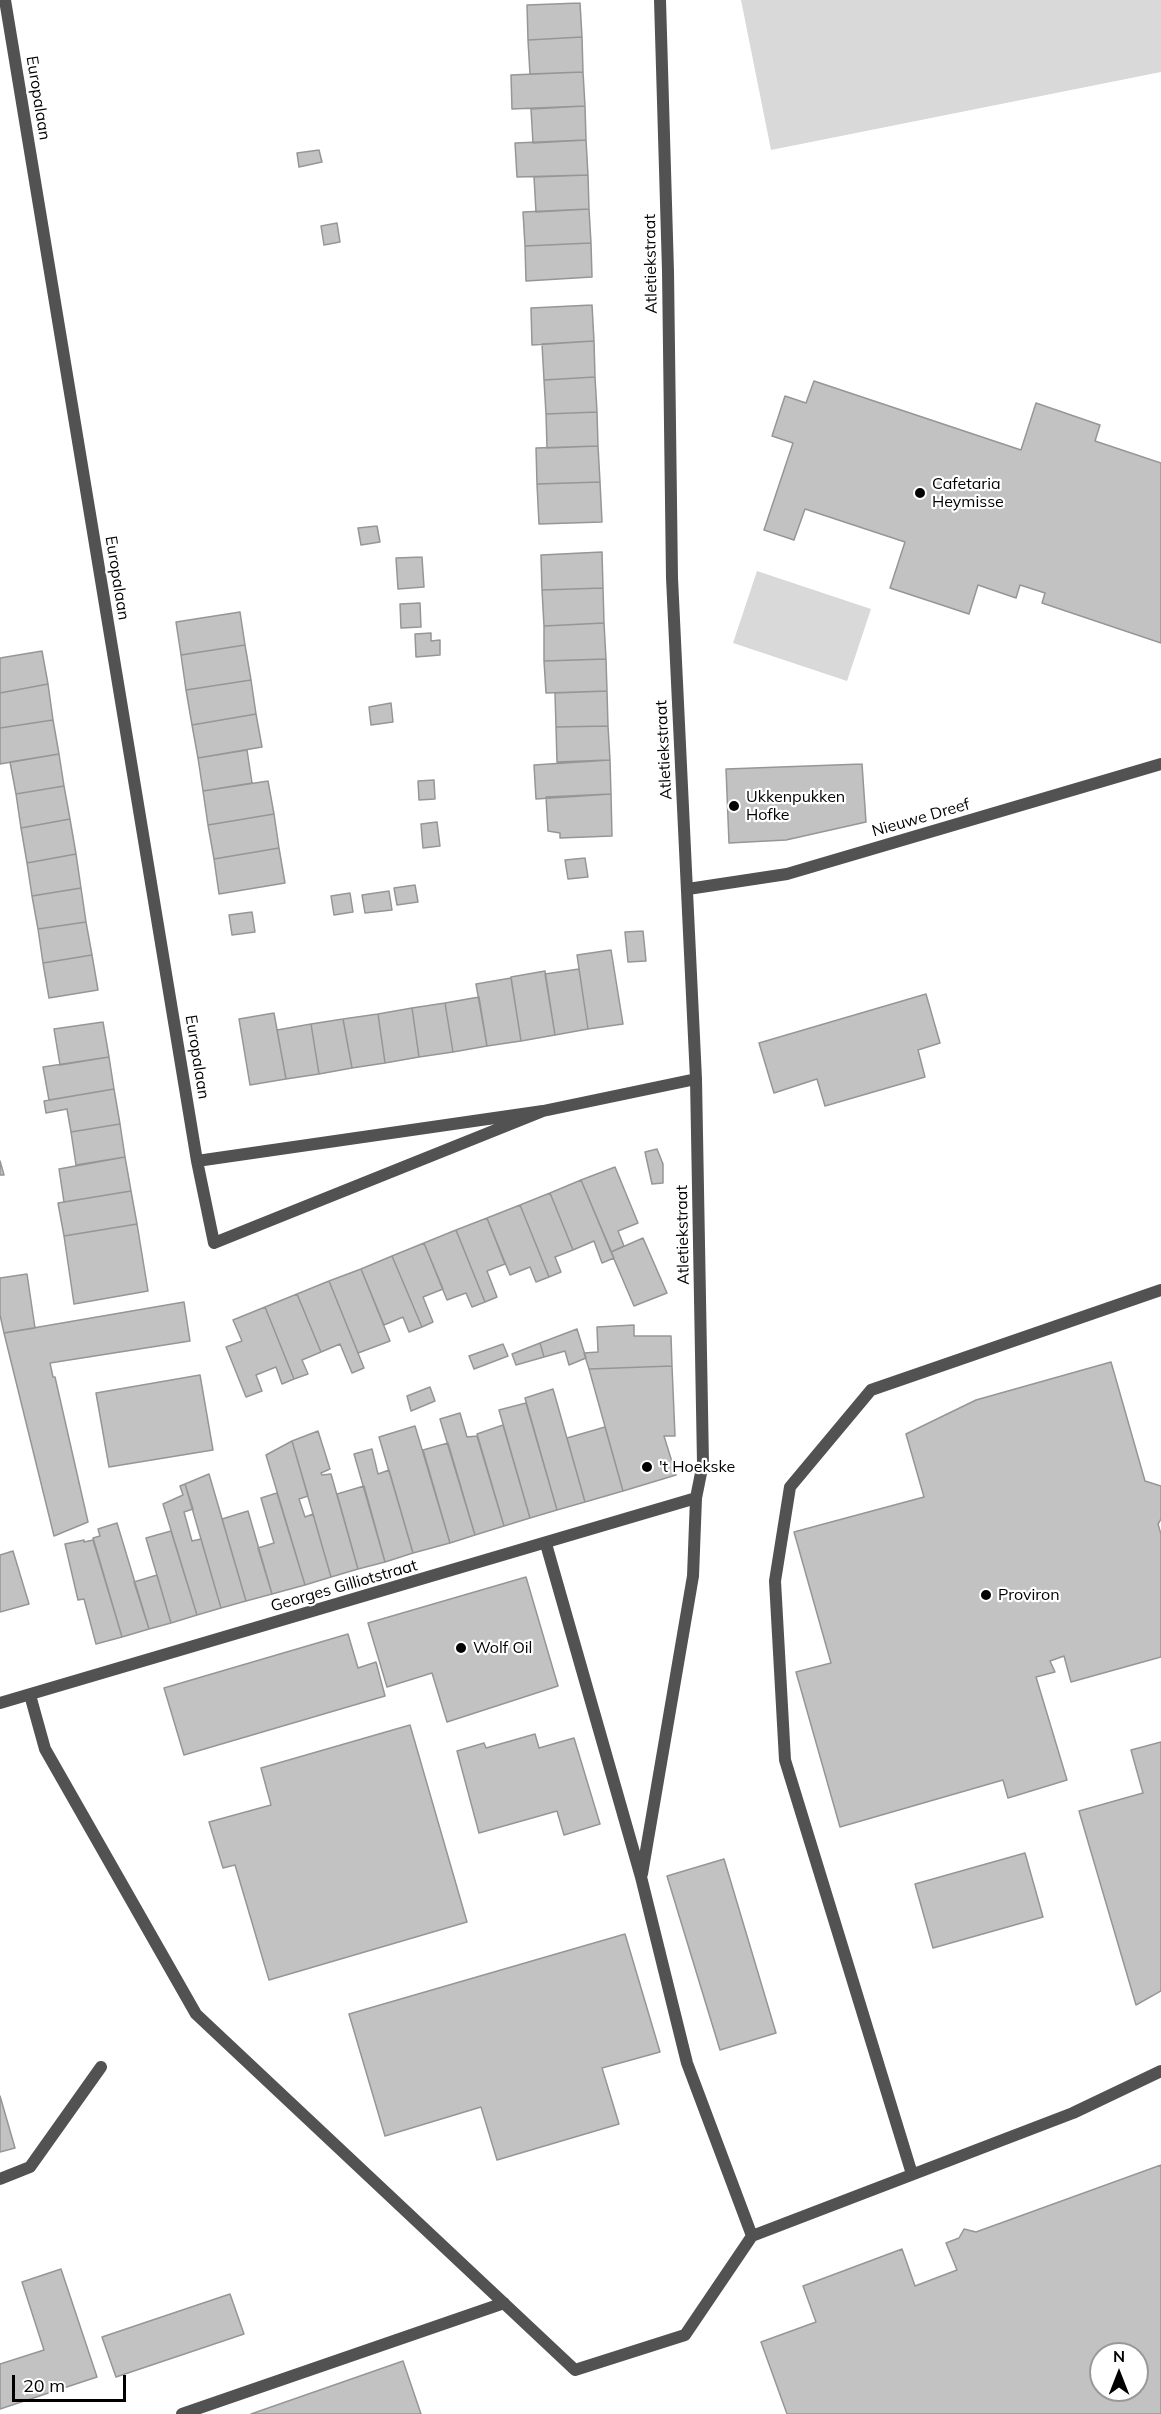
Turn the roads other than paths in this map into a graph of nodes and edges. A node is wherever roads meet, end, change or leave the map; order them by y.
1 (5, 0) edge
2 (660, 0) edge
3 (1161, 764) edge
4 (688, 889) junction
5 (696, 1079) junction
6 (543, 1111) junction
7 (197, 1161) junction
8 (1161, 1290) edge
9 (696, 1498) junction
10 (546, 1544) junction
11 (30, 1695) junction
12 (0, 1704) edge
13 (642, 1877) junction
14 (101, 2067) dead end
15 (1161, 2071) edge
16 (912, 2174) junction
17 (0, 2179) edge
18 (752, 2235) junction
19 (504, 2303) junction
20 (182, 2414) edge

1 - 7 street, Europalaan
2 - 4 street, Atletiekstraat
3 - 4 street, Nieuwe Dreef
4 - 5 street, Atletiekstraat
5 - 6 street, Europalaan
5 - 9 street, Atletiekstraat
6 - 7 street, Europalaan
6 - 7 street, Europalaan
8 - 16 street
9 - 10 street, Georges Gilliotstraat
9 - 13 street, Atletiekstraat
10 - 11 street, Georges Gilliotstraat
10 - 13 street
11 - 12 street, Georges Gilliotstraat
11 - 19 street
13 - 18 street
14 - 17 street
15 - 16 street
16 - 18 street
18 - 19 street
19 - 20 street

